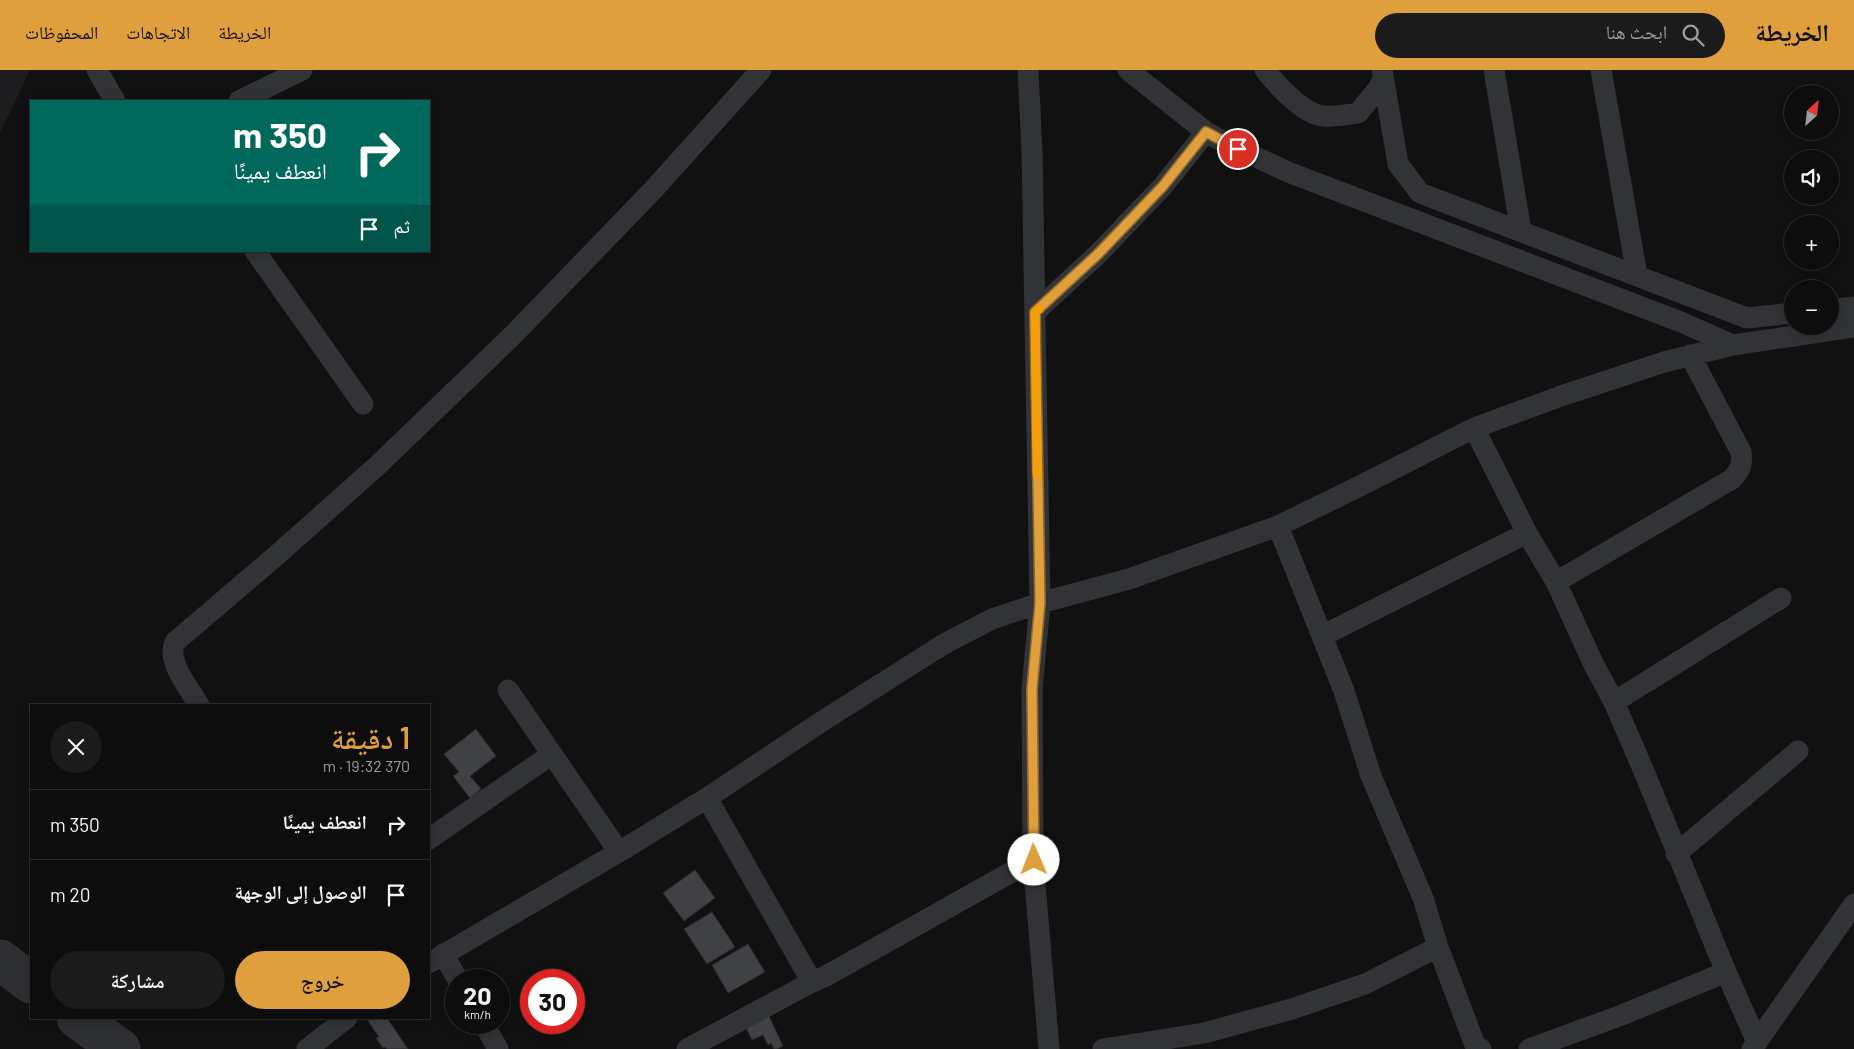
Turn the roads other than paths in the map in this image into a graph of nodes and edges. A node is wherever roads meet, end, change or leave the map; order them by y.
1 (97, 70) edge
2 (302, 70) edge
3 (761, 70) edge
4 (1028, 70) edge
5 (1128, 70) edge
6 (1265, 70) edge
7 (1494, 70) edge
8 (1601, 70) edge
9 (1382, 75) edge
10 (114, 100) edge
11 (242, 100) edge
12 (1358, 113) junction
13 (1206, 132) junction
14 (1394, 141) junction
15 (1521, 231) junction
16 (257, 252) edge
17 (1637, 276) junction
18 (1854, 307) edge
19 (1839, 309) edge
20 (1035, 312) junction
21 (1784, 315) edge
22 (1851, 333) edge
23 (1732, 345) junction
24 (1690, 355) junction
25 (363, 404) dead end
26 (1474, 428) junction
27 (1278, 526) junction
28 (1527, 533) junction
29 (1556, 582) junction
30 (1781, 598) dead end
31 (1040, 603) junction
32 (1322, 636) junction
33 (508, 690) dead end
34 (1614, 702) junction
35 (198, 704) edge
36 (1798, 751) dead end
37 (552, 754) junction
38 (707, 798) junction
39 (430, 838) edge
40 (618, 852) junction
41 (1676, 854) junction
42 (1034, 860) junction
43 (1854, 904) edge
44 (1438, 948) junction
45 (436, 958) edge
46 (447, 969) edge
47 (1726, 972) junction
48 (812, 982) junction
49 (347, 1019) edge
50 (490, 1034) edge
51 (1754, 1046) edge
52 (307, 1049) edge
53 (498, 1049) edge
54 (687, 1049) edge
55 (1050, 1049) edge
56 (1103, 1049) edge
57 (1481, 1049) edge
58 (1528, 1049) edge

1 - 10 street
2 - 11 street
3 - 35 street
4 - 20 street
5 - 13 street
6 - 12 street
7 - 15 street
8 - 17 street
9 - 12 street
9 - 14 street
12 - 14 street
13 - 20 street
13 - 23 street
14 - 15 street
15 - 17 street
16 - 25 street
17 - 21 street
18 - 19 street
20 - 31 street
22 - 23 street
23 - 24 street
24 - 26 street
24 - 29 street
26 - 27 street
26 - 28 street
27 - 31 street
27 - 32 street
28 - 29 street
28 - 32 street
29 - 34 street
30 - 34 street
31 - 38 street
31 - 42 street
32 - 44 street
33 - 37 street
34 - 41 street
36 - 41 street
37 - 39 street
37 - 40 street
38 - 40 street
38 - 48 street
40 - 45 street
41 - 47 street
42 - 48 street
42 - 55 street
43 - 51 street
44 - 56 street
44 - 57 street
45 - 46 street
47 - 51 street
47 - 58 street
48 - 54 street
49 - 52 street
50 - 53 street

